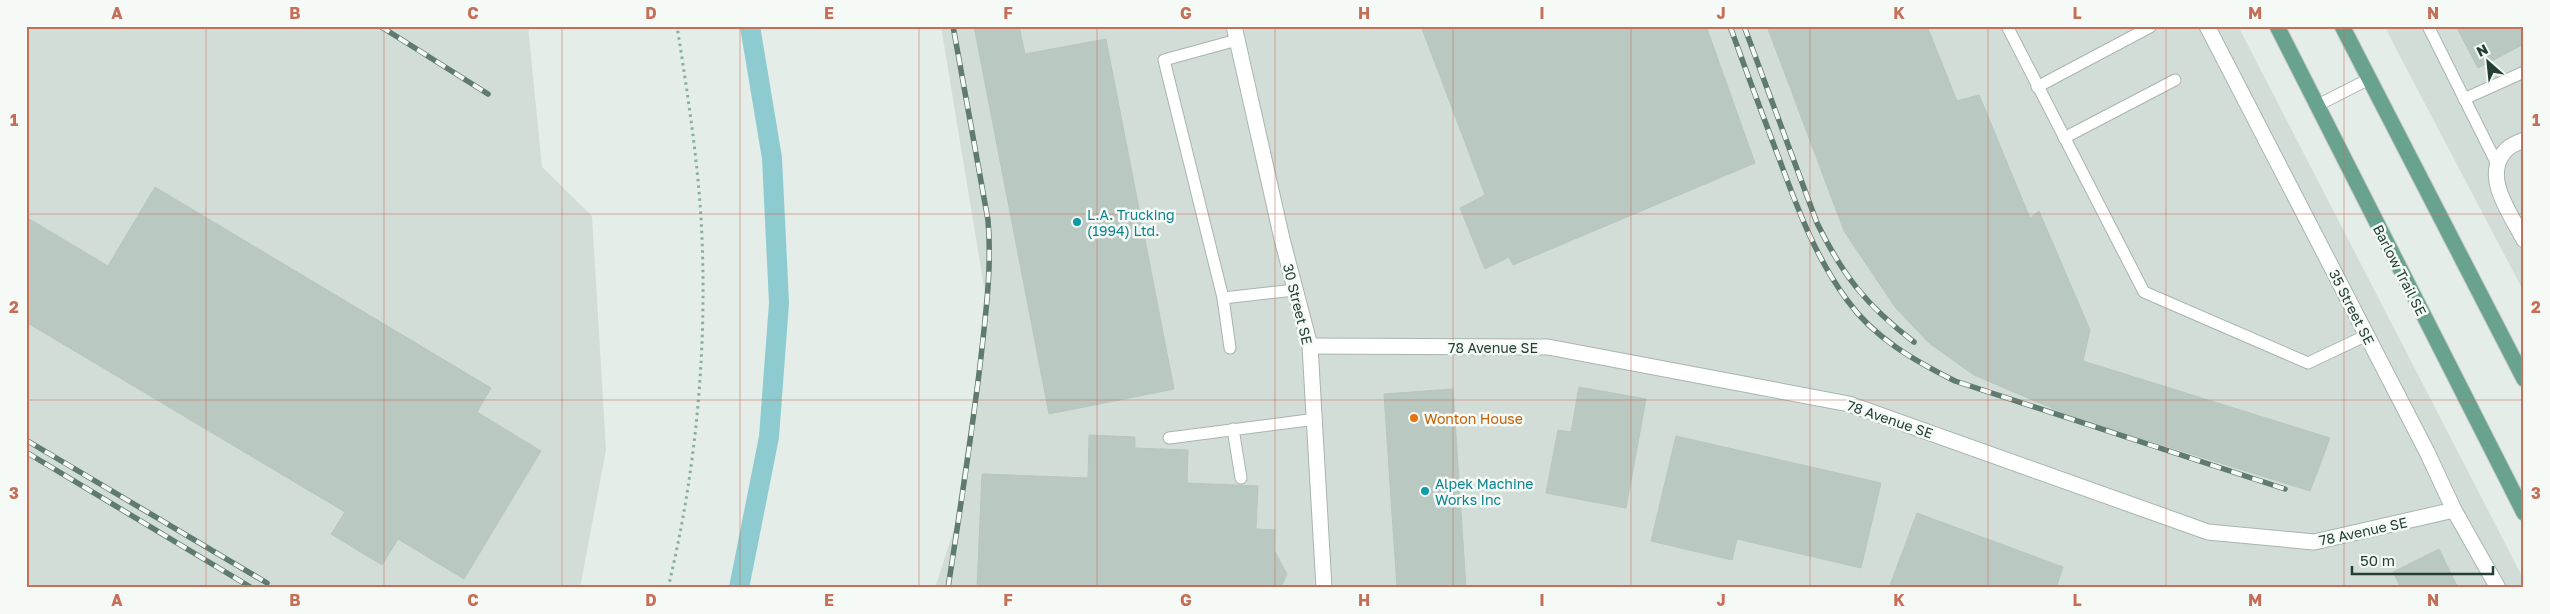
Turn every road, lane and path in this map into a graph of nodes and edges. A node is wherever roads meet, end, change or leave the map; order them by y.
1 (678, 26) edge
2 (2207, 26) edge
3 (2277, 26) edge
4 (2342, 26) edge
5 (2428, 26) edge
6 (2150, 27) edge
7 (2011, 28) edge
8 (1236, 33) edge
9 (2524, 72) edge
10 (2369, 79) junction
11 (2176, 80) dead end
12 (2037, 87) junction
13 (2464, 100) junction
14 (2318, 105) junction
15 (2064, 138) junction
16 (2524, 140) edge
17 (2497, 164) junction
18 (2524, 240) edge
19 (1295, 290) junction
20 (1223, 298) junction
21 (2367, 335) junction
22 (1310, 346) junction
23 (1230, 348) dead end
24 (2524, 379) edge
25 (1316, 419) junction
26 (1233, 429) junction
27 (1169, 438) dead end
28 (1241, 478) dead end
29 (2454, 510) junction
30 (2524, 513) edge
31 (668, 588) edge
32 (1324, 588) edge
33 (2498, 588) edge

1 - 31 path
2 - 21 street, 35 Street SE
3 - 14 main road, Barlow Trail SE
4 - 10 main road
5 - 13 lane
6 - 12 lane
7 - 12 lane
8 - 19 street, 30 Street SE
8 - 20 lane
9 - 13 lane
10 - 14 lane
10 - 24 main road
11 - 15 lane
12 - 15 lane
13 - 17 lane
14 - 30 main road, Barlow Trail SE
15 - 21 lane
16 - 17 street
17 - 18 street
19 - 20 lane
19 - 22 street, 30 Street SE
20 - 23 lane
21 - 29 street, 35 Street SE
22 - 25 street, 30 Street SE
22 - 29 street, 78 Avenue SE
25 - 26 lane
25 - 32 street, 30 Street SE
26 - 27 lane
26 - 28 lane
29 - 33 street, 35 Street SE

